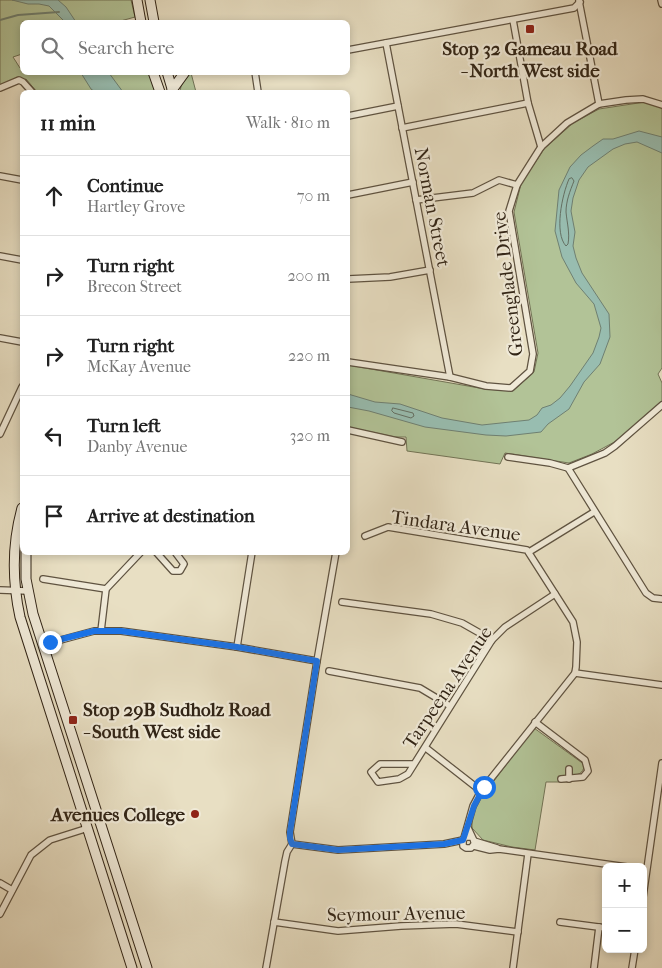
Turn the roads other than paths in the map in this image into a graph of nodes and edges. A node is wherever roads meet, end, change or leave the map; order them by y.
1 (579, 1) edge
2 (150, 4) edge
3 (138, 5) edge
4 (141, 20) edge
5 (154, 20) edge
6 (513, 20) junction
7 (386, 43) junction
8 (350, 50) edge
9 (154, 75) edge
10 (168, 75) edge
11 (182, 75) edge
12 (255, 75) edge
13 (0, 88) edge
14 (30, 90) edge
15 (159, 90) edge
16 (173, 90) edge
17 (174, 90) edge
18 (258, 90) edge
19 (528, 103) junction
20 (599, 104) junction
21 (398, 106) junction
22 (662, 106) edge
23 (350, 116) edge
24 (402, 128) junction
25 (541, 147) junction
26 (0, 176) edge
27 (20, 180) edge
28 (412, 182) junction
29 (517, 184) junction
30 (350, 195) edge
31 (416, 200) junction
32 (0, 256) edge
33 (20, 260) edge
34 (430, 270) junction
35 (350, 279) edge
36 (0, 338) edge
37 (20, 342) edge
38 (350, 362) edge
39 (450, 377) junction
40 (20, 391) edge
41 (662, 406) edge
42 (2, 423) edge
43 (350, 430) edge
44 (0, 434) edge
45 (402, 442) dead end
46 (508, 457) dead end
47 (568, 468) junction
48 (594, 512) junction
49 (20, 519) edge
50 (365, 536) dead end
51 (529, 552) junction
52 (26, 555) edge
53 (138, 555) edge
54 (159, 555) edge
55 (177, 555) edge
56 (252, 555) edge
57 (335, 555) edge
58 (43, 579) dead end
59 (106, 589) junction
60 (0, 590) edge
61 (16, 591) junction
62 (28, 591) junction
63 (555, 594) junction
64 (662, 599) edge
65 (342, 602) dead end
66 (101, 631) junction
67 (492, 640) junction
68 (29, 645) junction
69 (42, 645) junction
70 (237, 647) junction
71 (317, 661) junction
72 (329, 671) dead end
73 (575, 673) junction
74 (662, 685) edge
75 (450, 706) junction
76 (535, 722) junction
77 (426, 748) junction
78 (662, 763) edge
79 (414, 764) junction
80 (569, 768) dead end
81 (84, 774) junction
82 (71, 778) junction
83 (561, 779) dead end
84 (568, 779) junction
85 (481, 791) junction
86 (467, 826) junction
87 (88, 828) junction
88 (464, 841) junction
89 (473, 841) junction
90 (292, 844) junction
91 (528, 854) junction
92 (647, 863) edge
93 (602, 864) edge
94 (0, 883) edge
95 (12, 890) junction
96 (0, 914) edge
97 (274, 922) junction
98 (560, 922) dead end
99 (598, 927) junction
100 (602, 928) edge
101 (518, 932) junction
102 (634, 953) edge
103 (132, 968) edge
104 (146, 968) edge
105 (266, 968) edge
106 (513, 968) edge
107 (594, 968) edge
108 (632, 968) edge

1 - 6 street
1 - 20 street
2 - 5 main road
3 - 4 main road
6 - 7 street
6 - 19 street
7 - 8 street
7 - 21 street, Norman Street
9 - 15 main road
10 - 16 main road
11 - 17 main road
12 - 18 street
13 - 14 street
19 - 24 street
19 - 25 street
20 - 22 street, Greenglade Drive
20 - 25 street, Greenglade Drive
21 - 23 street
21 - 24 street, Norman Street
24 - 28 street, Norman Street
25 - 29 street, Greenglade Drive
26 - 27 street
28 - 30 street
28 - 31 street, Norman Street
29 - 31 street
29 - 39 street, Greenglade Drive
31 - 34 street, Norman Street
32 - 33 street
34 - 35 street
34 - 39 street, Norman Street
36 - 37 street
38 - 39 street, Greenglade Drive
40 - 42 street
41 - 47 street
42 - 44 street
43 - 45 street
46 - 47 street
47 - 48 street
48 - 51 street
48 - 64 street
49 - 61 main road
50 - 51 street, Tindara Avenue
51 - 63 street, Tindara Avenue
52 - 62 main road
53 - 59 street
54 - 55 street
56 - 70 street
57 - 71 street
58 - 59 street
59 - 66 street
60 - 61 street
61 - 62 street
61 - 68 main road
62 - 69 main road
63 - 67 street, Tarpeena Avenue
63 - 73 street, Tindara Avenue
65 - 67 street
66 - 69 street
66 - 70 street
67 - 75 street, Tarpeena Avenue
68 - 69 main road
68 - 82 main road
69 - 81 main road
70 - 71 street
71 - 90 street
72 - 75 street
73 - 74 street
73 - 76 street
75 - 77 street, Tarpeena Avenue
76 - 84 street
76 - 85 street
77 - 79 street, Tarpeena Avenue
77 - 85 street
78 - 92 street
79 - 79 street, Tarpeena Avenue
80 - 84 street
81 - 82 main road
81 - 104 main road
82 - 87 main road
83 - 84 street
85 - 86 street
86 - 88 street
86 - 89 street
87 - 95 street
87 - 103 main road
88 - 89 street
88 - 89 street
88 - 90 street
89 - 91 street
90 - 97 street
91 - 93 street
91 - 101 street
94 - 95 street
95 - 96 street
97 - 101 street, Seymour Avenue
97 - 105 street
98 - 99 street
99 - 100 street
99 - 107 street
101 - 106 street
102 - 108 street

